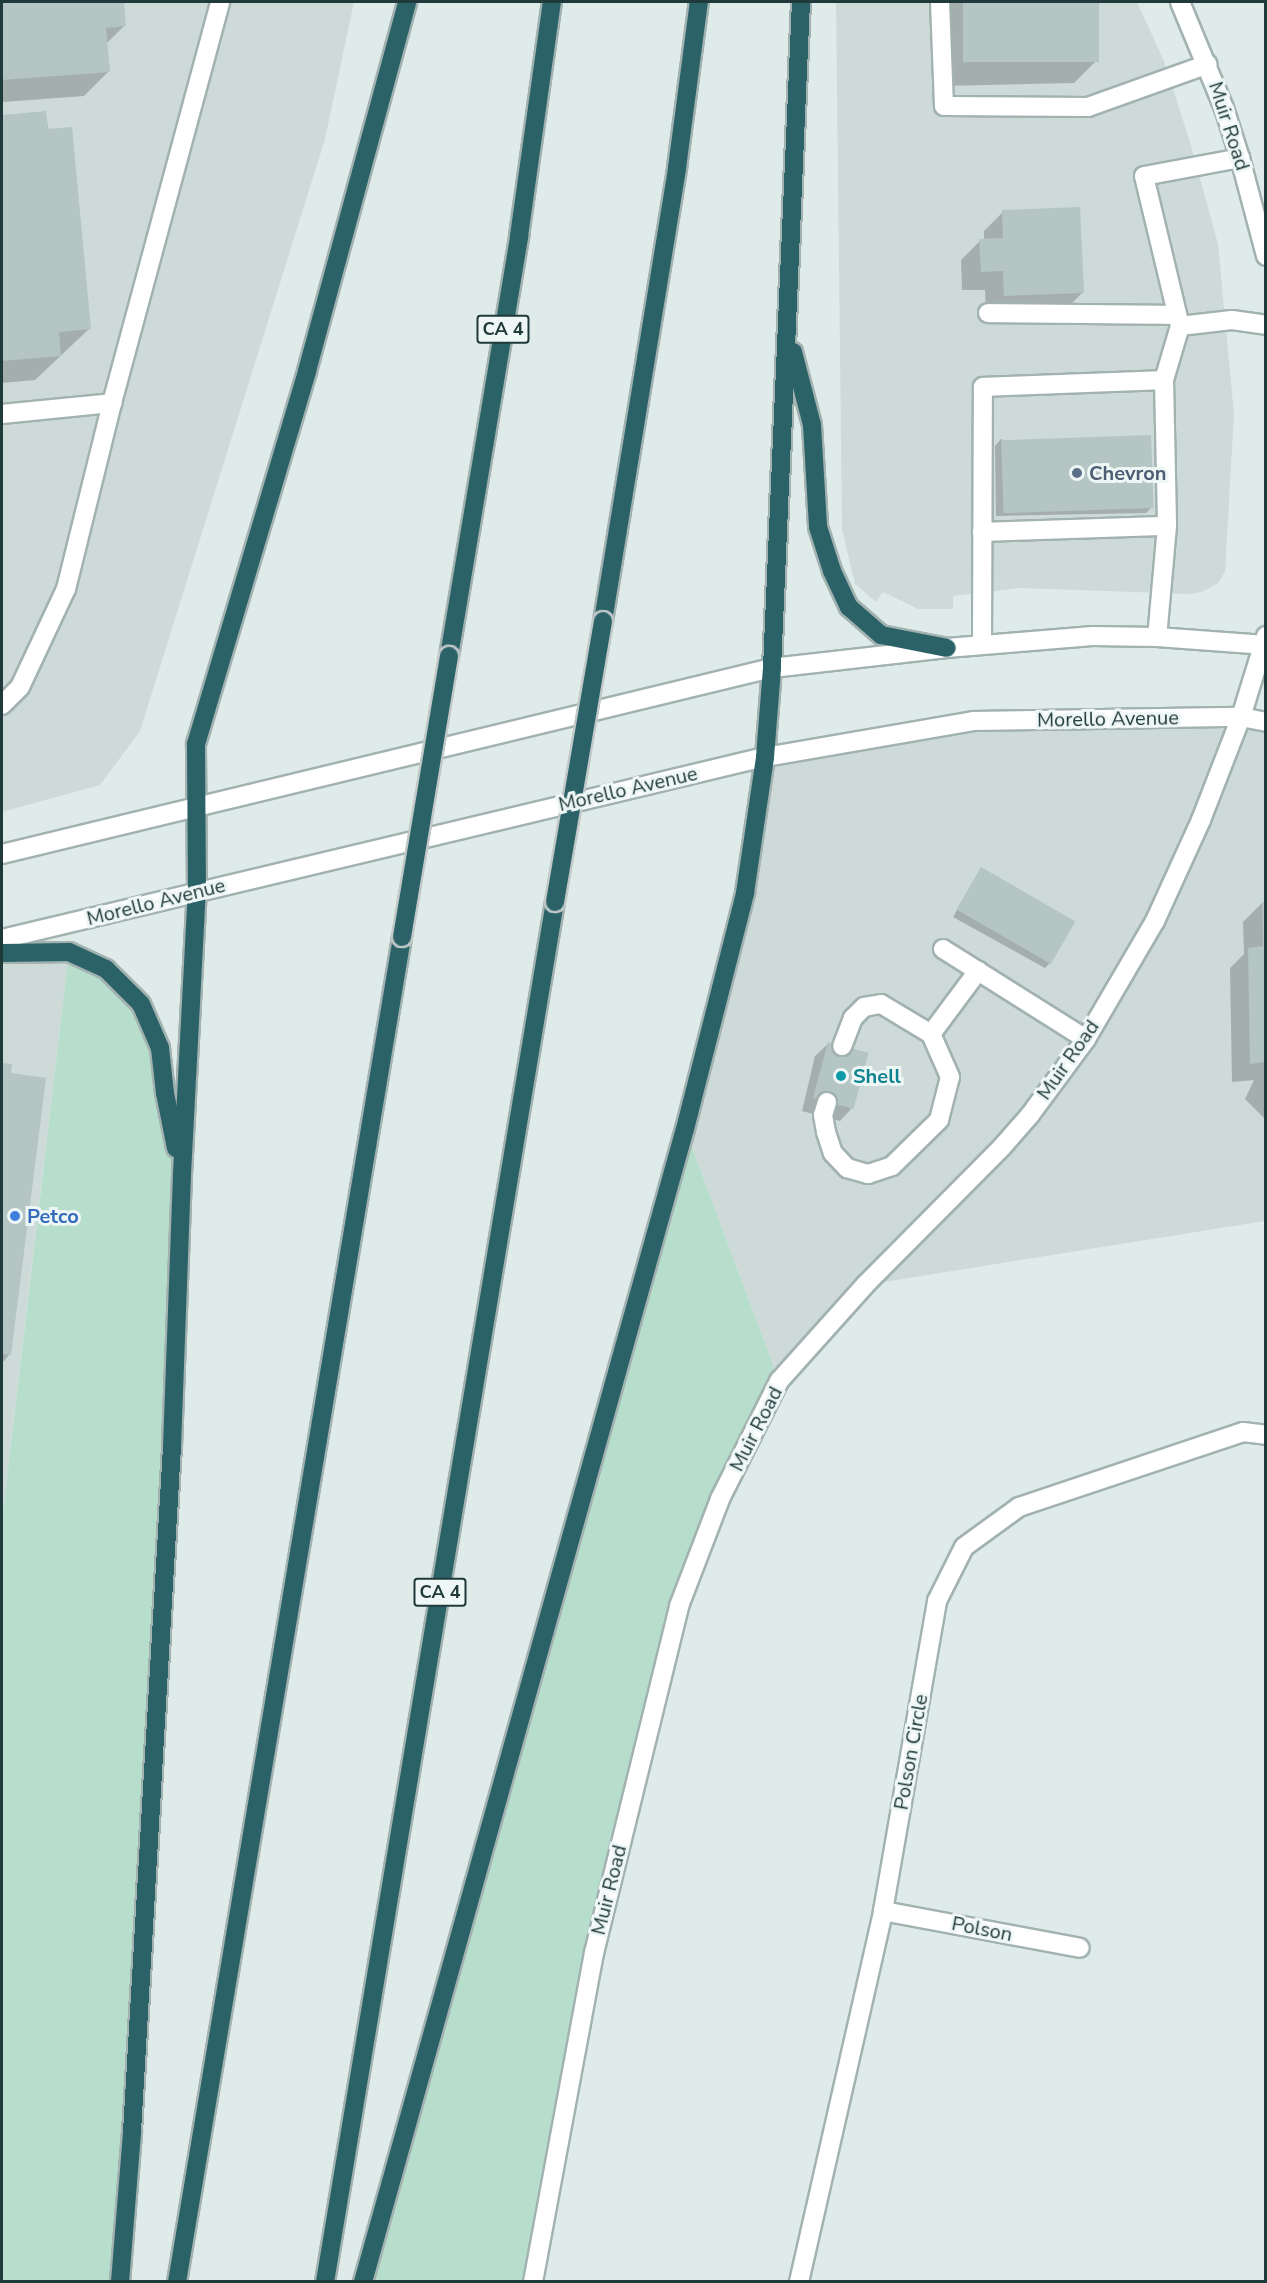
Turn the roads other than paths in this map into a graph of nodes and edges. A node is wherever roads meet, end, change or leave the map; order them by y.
1 (220, 2) edge
2 (407, 2) edge
3 (552, 2) edge
4 (699, 2) edge
5 (801, 2) edge
6 (940, 2) edge
7 (1180, 2) edge
8 (1208, 64) junction
9 (1240, 158) junction
10 (1266, 256) edge
11 (988, 313) dead end
12 (1178, 320) junction
13 (1266, 325) edge
14 (788, 334) junction
15 (1164, 380) junction
16 (112, 403) junction
17 (2, 414) edge
18 (1167, 526) junction
19 (982, 532) junction
20 (1157, 637) junction
21 (1265, 642) edge
22 (982, 645) junction
23 (947, 648) junction
24 (772, 668) junction
25 (2, 705) edge
26 (1240, 717) junction
27 (1266, 722) edge
28 (765, 757) junction
29 (198, 807) junction
30 (2, 854) edge
31 (197, 892) junction
32 (2, 939) edge
33 (943, 949) dead end
34 (2, 953) edge
35 (978, 971) junction
36 (931, 1034) junction
37 (1086, 1039) junction
38 (842, 1046) dead end
39 (827, 1102) dead end
40 (182, 1174) junction
41 (1266, 1435) edge
42 (883, 1911) junction
43 (1080, 1948) dead end
44 (120, 2282) edge
45 (177, 2282) edge
46 (325, 2282) edge
47 (363, 2282) edge
48 (533, 2282) edge
49 (799, 2282) edge

1 - 16 street
2 - 29 highway
3 - 45 highway, CA 4, bridge
4 - 46 highway, CA 4, bridge
5 - 14 highway
6 - 8 street
7 - 8 street, Muir Road
8 - 9 street, Muir Road
9 - 10 street, Muir Road
9 - 12 street
11 - 12 street
12 - 13 street
12 - 15 street
14 - 23 highway
14 - 24 highway
15 - 18 street
15 - 19 street
16 - 17 street
16 - 25 street
18 - 19 street
18 - 20 street
19 - 22 street
20 - 21 street
20 - 22 street
21 - 26 street, Muir Road
22 - 23 street
23 - 24 street
24 - 28 highway
24 - 29 street
26 - 27 street, Morello Avenue
26 - 28 street, Morello Avenue
26 - 37 street, Muir Road
28 - 31 street, Morello Avenue
28 - 47 highway
29 - 30 street
29 - 31 highway
31 - 32 street, Morello Avenue
31 - 40 highway
33 - 35 street
34 - 40 highway
35 - 36 street
35 - 37 street
36 - 38 street
36 - 39 street
37 - 48 street, Muir Road
40 - 44 highway
41 - 42 street, Polson Circle
42 - 43 street, Polson
42 - 49 street, Polson Circle

